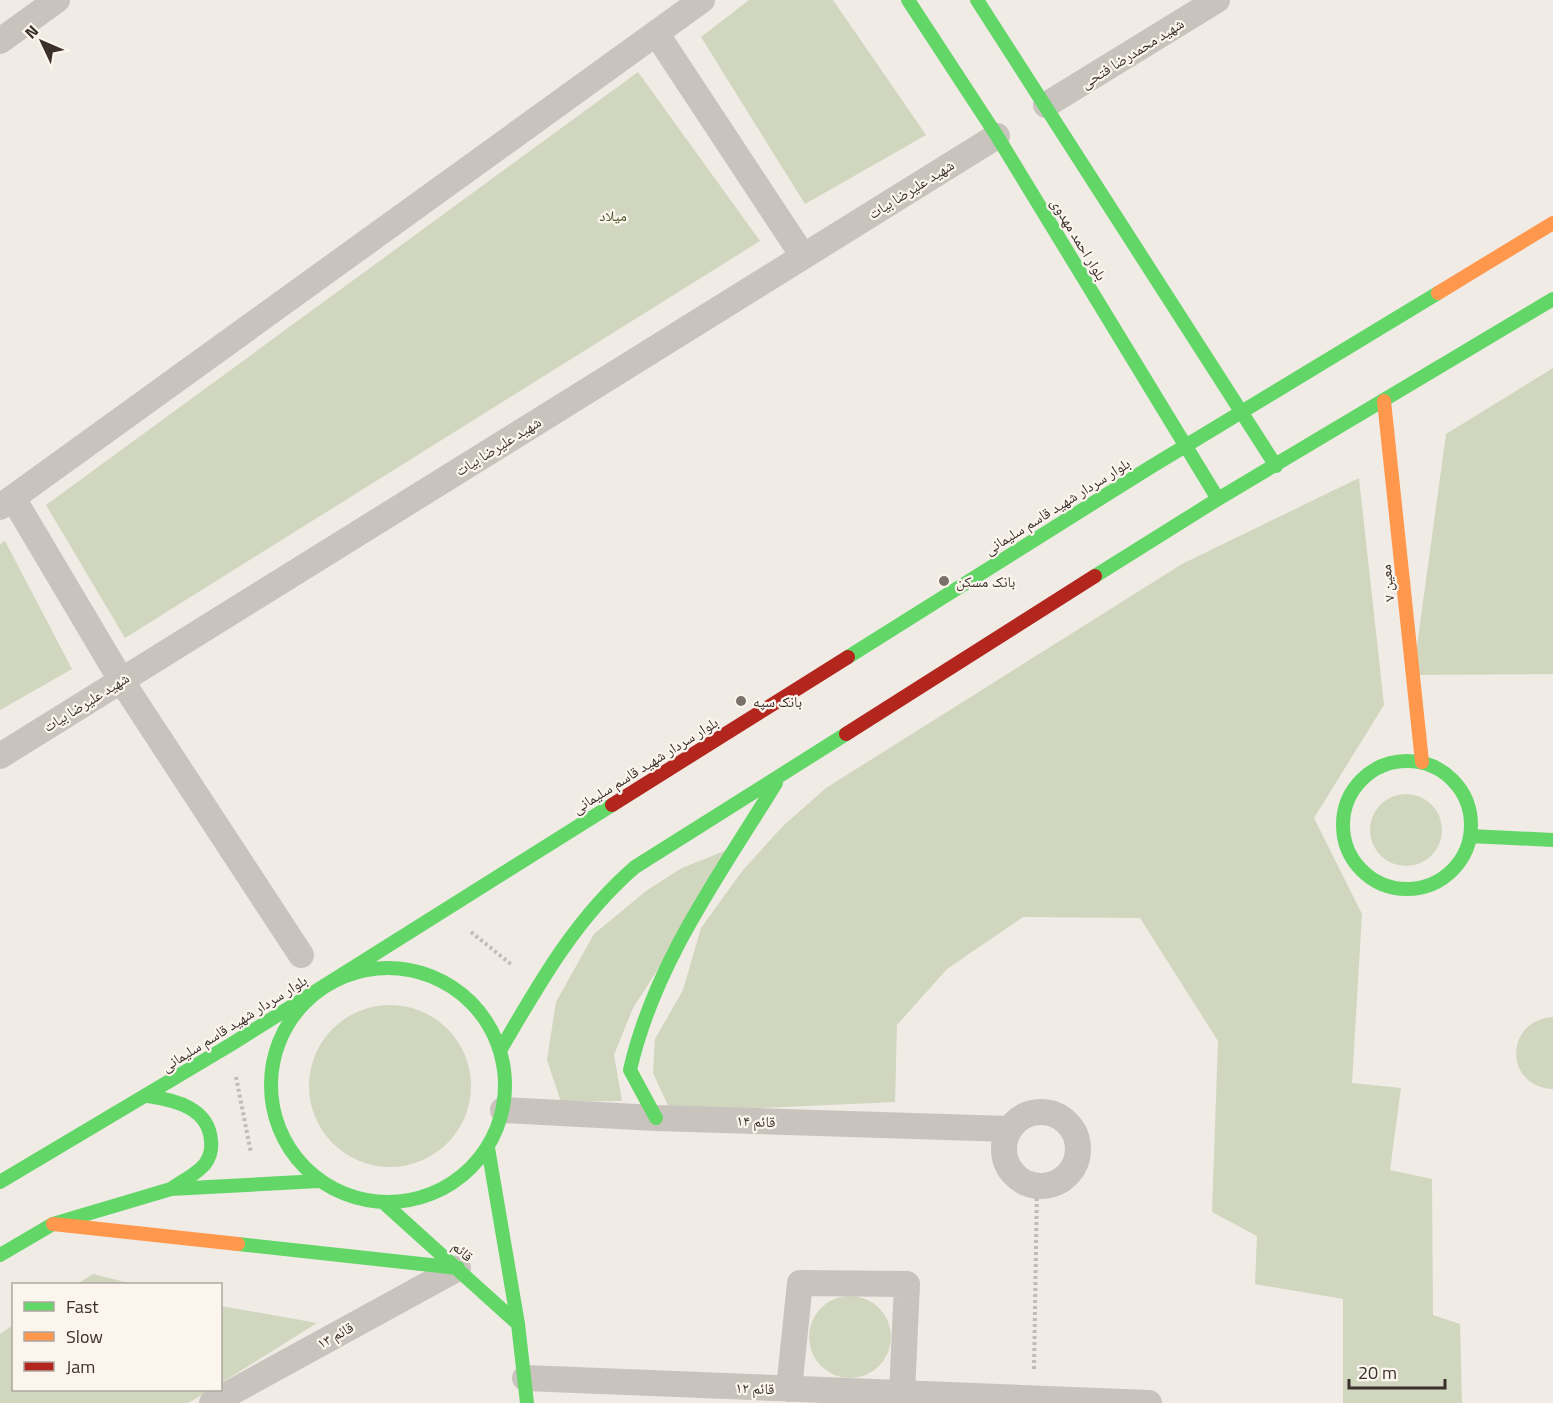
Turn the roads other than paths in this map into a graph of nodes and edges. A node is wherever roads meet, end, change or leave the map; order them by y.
1 (57, 0) edge
2 (702, 0) edge
3 (908, 0) edge
4 (977, 0) edge
5 (1217, 0) edge
6 (656, 33) junction
7 (0, 41) edge
8 (1046, 105) junction
9 (997, 136) junction
10 (1553, 223) edge
11 (803, 256) junction
12 (1553, 298) edge
13 (1384, 401) junction
14 (1240, 412) junction
15 (1186, 445) junction
16 (1275, 466) junction
17 (1218, 499) junction
18 (6, 502) edge
19 (121, 680) junction
20 (0, 756) edge
21 (1422, 762) junction
22 (782, 772) junction
23 (1470, 836) junction
24 (1553, 840) edge
25 (301, 955) dead end
26 (322, 988) junction
27 (501, 1050) junction
28 (147, 1096) junction
29 (503, 1110) junction
30 (656, 1118) junction
31 (1009, 1129) junction
32 (488, 1148) junction
33 (319, 1181) junction
34 (0, 1182) edge
35 (171, 1189) junction
36 (384, 1203) junction
37 (53, 1224) junction
38 (0, 1255) edge
39 (458, 1268) junction
40 (518, 1324) junction
41 (525, 1378) junction
42 (789, 1389) junction
43 (902, 1394) junction
44 (212, 1403) edge
45 (527, 1403) edge
46 (1129, 1403) edge
47 (1149, 1403) edge

1 - 7 street
2 - 6 street
3 - 9 main road, بلوار احمد مهدوی
4 - 8 main road
5 - 8 street, شهید محمدرضا فتحی
6 - 11 street
6 - 18 street
8 - 14 main road
9 - 11 street, شهید علیرضا بیات
9 - 15 main road, بلوار احمد مهدوی
10 - 14 main road, بلوار سردار شهید قاسم سلیمانی
11 - 19 street, شهید علیرضا بیات
12 - 13 main road
13 - 16 main road
13 - 21 main road, معین ۷
14 - 15 main road, بلوار سردار شهید قاسم سلیمانی
14 - 16 main road
15 - 17 main road, بلوار احمد مهدوی
15 - 26 main road, بلوار سردار شهید قاسم سلیمانی
16 - 17 main road
17 - 22 main road
18 - 19 street
19 - 20 street, شهید علیرضا بیات
19 - 25 street
21 - 23 main road
21 - 23 main road
22 - 27 main road
22 - 30 main road
23 - 24 main road
26 - 27 main road
26 - 28 main road, بلوار سردار شهید قاسم سلیمانی
26 - 33 main road
27 - 29 main road
28 - 34 main road, بلوار سردار شهید قاسم سلیمانی
28 - 35 main road
29 - 30 street, قائم ۱۴
29 - 32 main road
30 - 31 street, قائم ۱۴
31 - 31 street
32 - 36 main road
32 - 40 main road
33 - 35 main road
33 - 36 main road
35 - 37 main road
36 - 39 main road, قائم
37 - 38 main road
37 - 39 main road
39 - 40 main road, قائم
39 - 44 street, قائم ۱۳
40 - 41 main road
41 - 42 street, قائم ۱۲
41 - 45 main road
42 - 43 street, قائم ۱۲
42 - 43 street
43 - 46 street, قائم ۱۲
46 - 47 street, قائم ۱۲

